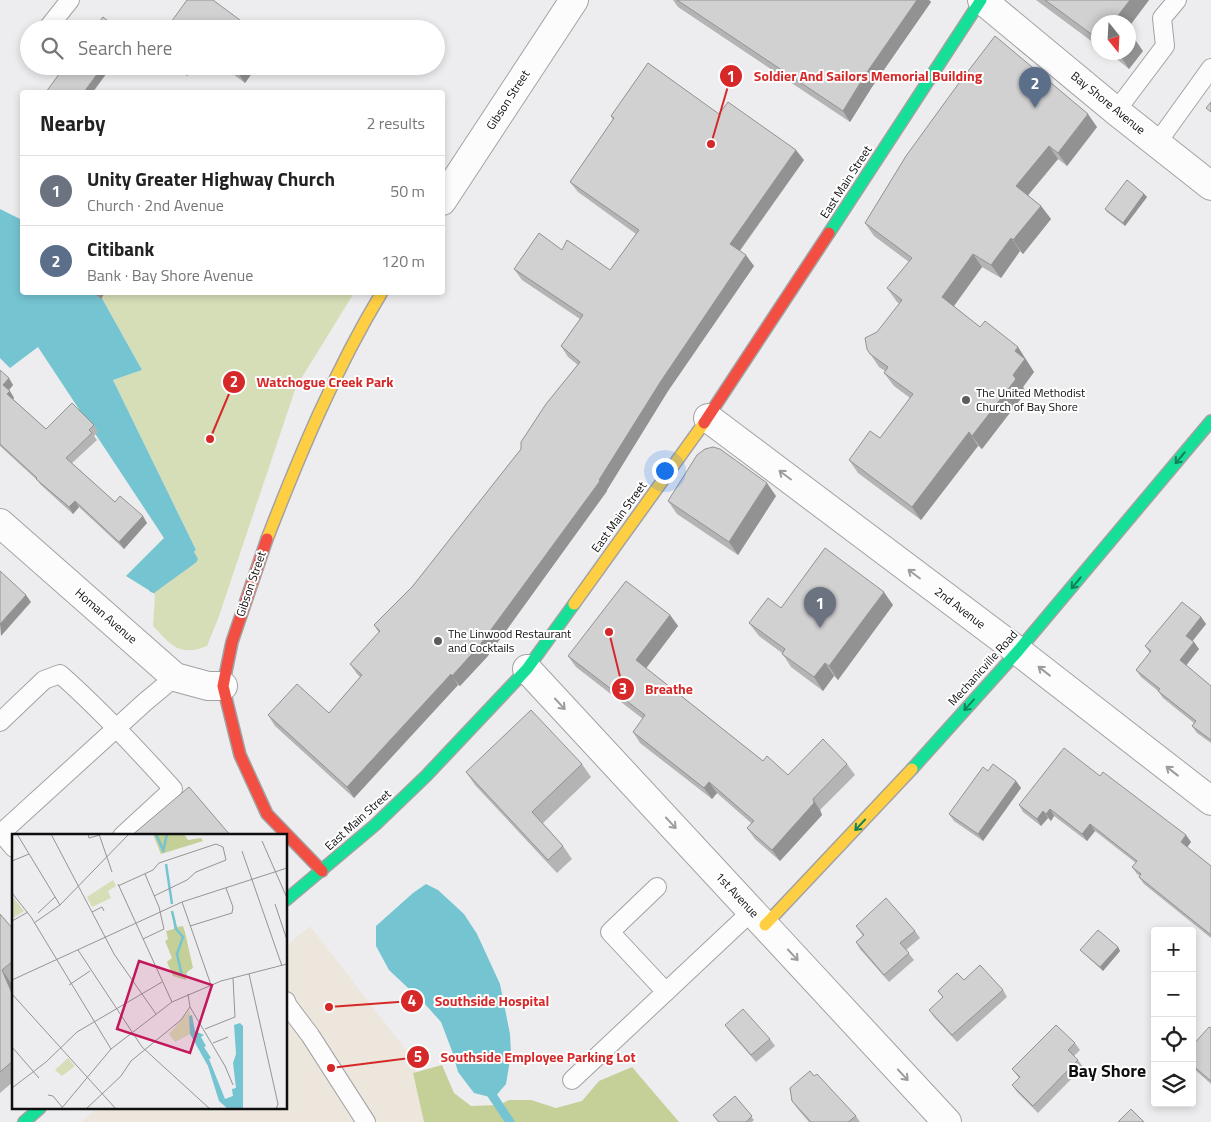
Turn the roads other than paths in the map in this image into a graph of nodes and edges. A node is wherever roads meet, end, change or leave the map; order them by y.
1 (70, 0) edge
2 (574, 0) edge
3 (982, 0) edge
4 (1177, 0) edge
5 (54, 20) edge
6 (1211, 68) edge
7 (1116, 111) junction
8 (1157, 143) junction
9 (1211, 186) edge
10 (445, 196) edge
11 (380, 295) edge
12 (708, 418) junction
13 (1211, 420) edge
14 (0, 523) edge
15 (1018, 651) junction
16 (526, 669) junction
17 (175, 677) junction
18 (223, 686) junction
19 (0, 722) edge
20 (117, 727) junction
21 (1211, 800) edge
22 (1, 833) edge
23 (124, 834) edge
24 (286, 834) edge
25 (288, 836) edge
26 (12, 846) edge
27 (322, 871) junction
28 (657, 887) dead end
29 (288, 898) edge
30 (759, 918) junction
31 (666, 992) junction
32 (288, 1006) edge
33 (572, 1080) dead end
34 (38, 1110) edge
35 (25, 1122) edge
36 (366, 1122) edge
37 (947, 1122) edge

1 - 5 lane
2 - 10 street, Gibson Street
3 - 7 street, Bay Shore Avenue
3 - 12 street, East Main Street
4 - 7 lane
6 - 8 lane
7 - 8 street, Bay Shore Avenue
8 - 9 street, Bay Shore Avenue
11 - 18 street, Gibson Street
15 -> 12 street, 2nd Avenue
12 - 16 street, East Main Street
13 -> 15 street, Mechanicville Road
14 - 17 street, Homan Avenue
21 -> 15 street, 2nd Avenue
15 -> 30 street, Mechanicville Road
16 - 27 street, East Main Street
16 -> 30 street, 1st Avenue
17 - 18 street, Homan Avenue
17 - 20 lane
18 - 24 street, Gibson Street
19 - 20 lane
20 - 22 lane
20 - 23 lane
22 - 26 lane
25 - 27 street, Gibson Street
27 - 29 street, East Main Street
28 - 31 lane
30 - 31 lane
30 -> 37 street, 1st Avenue
31 - 33 lane
32 - 36 lane
34 - 35 street

